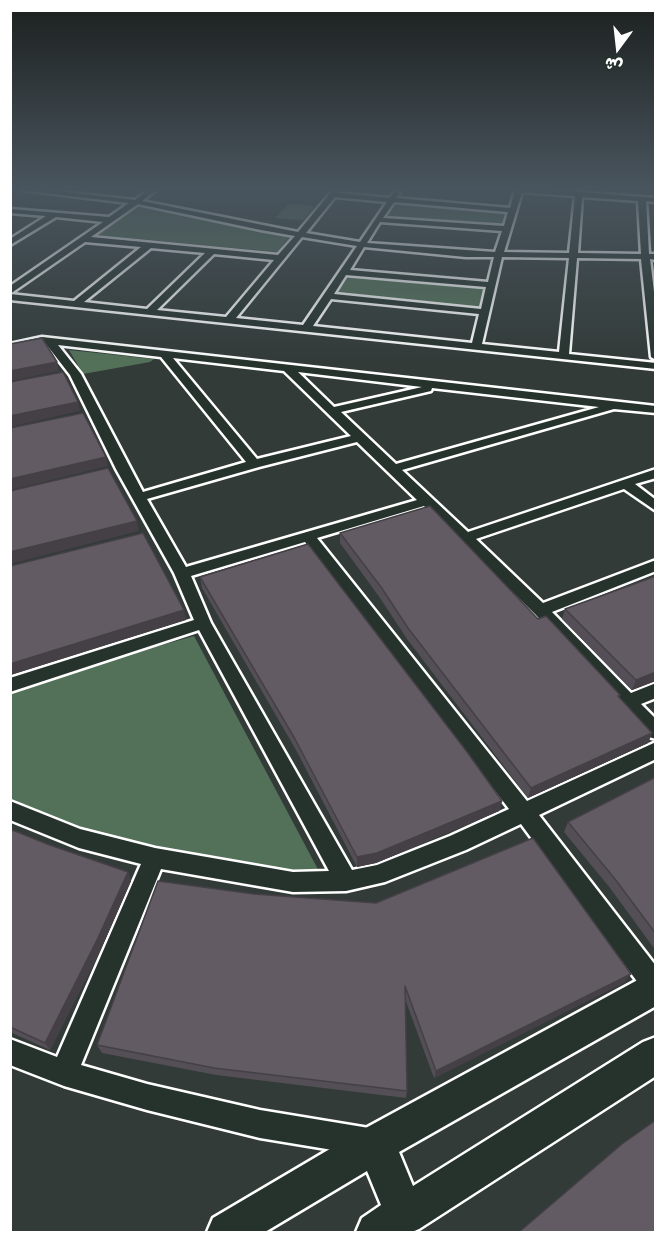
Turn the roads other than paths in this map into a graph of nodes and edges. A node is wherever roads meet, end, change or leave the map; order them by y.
1 (71, 248) edge
2 (145, 248) edge
3 (181, 248) edge
4 (289, 248) edge
5 (360, 248) edge
6 (401, 248) edge
7 (501, 248) edge
8 (575, 248) edge
9 (645, 248) edge
10 (212, 251) junction
11 (499, 255) junction
12 (574, 255) junction
13 (645, 256) junction
14 (656, 257) edge
15 (281, 258) junction
16 (344, 272) junction
17 (493, 285) junction
18 (10, 291) edge
19 (328, 296) junction
20 (10, 297) edge
21 (76, 304) junction
22 (149, 312) junction
23 (484, 312) junction
24 (228, 321) junction
25 (306, 329) junction
26 (10, 337) edge
27 (49, 340) junction
28 (476, 346) junction
29 (10, 347) edge
30 (164, 354) junction
31 (564, 355) junction
32 (656, 357) edge
33 (656, 366) edge
34 (286, 368) junction
35 (438, 386) junction
36 (617, 406) junction
37 (656, 410) edge
38 (331, 411) junction
39 (359, 438) junction
40 (254, 464) junction
41 (393, 469) junction
42 (656, 473) edge
43 (625, 483) junction
44 (140, 497) junction
45 (427, 501) junction
46 (656, 507) edge
47 (307, 535) junction
48 (465, 537) junction
49 (656, 565) edge
50 (182, 573) junction
51 (541, 610) junction
52 (203, 623) junction
53 (10, 685) edge
54 (656, 690) edge
55 (629, 702) junction
56 (656, 732) edge
57 (656, 750) edge
58 (10, 810) edge
59 (524, 812) junction
60 (155, 858) junction
61 (346, 881) junction
62 (656, 986) edge
63 (10, 1052) edge
64 (656, 1055) edge
65 (64, 1073) junction
66 (376, 1144) junction
67 (394, 1227) edge
68 (227, 1233) edge

1 - 18 street
2 - 21 street
3 - 10 street
4 - 15 street
5 - 16 street
6 - 11 street
7 - 11 street
8 - 12 street
9 - 13 street
10 - 15 street
10 - 22 street
11 - 12 street
11 - 17 street
12 - 13 street
12 - 31 street
13 - 14 street
13 - 32 street
15 - 24 street
16 - 17 street
16 - 19 street
17 - 23 street
19 - 23 street
19 - 25 street
20 - 21 street
21 - 22 street
22 - 24 street
23 - 28 street
24 - 25 street
25 - 28 street
26 - 27 street
27 - 29 street
27 - 30 street
27 - 44 street
28 - 31 street
30 - 34 street
30 - 40 street
31 - 33 street
34 - 35 street
34 - 38 street
35 - 36 street
35 - 38 street
36 - 37 street
36 - 41 street
38 - 39 street
39 - 40 street
39 - 41 street
40 - 44 street
41 - 45 street
42 - 43 street
43 - 46 street
43 - 48 street
44 - 50 street
45 - 47 street
45 - 48 street
47 - 50 street
47 - 59 street
48 - 51 street
49 - 51 street
50 - 52 street
51 - 55 street
52 - 53 street
52 - 61 street
54 - 55 street
55 - 56 street
57 - 59 street
58 - 60 street
59 - 61 street
59 - 62 street
60 - 61 street
60 - 65 street
62 - 66 street
63 - 65 street
64 - 67 street
65 - 66 street
66 - 67 street
66 - 68 street

